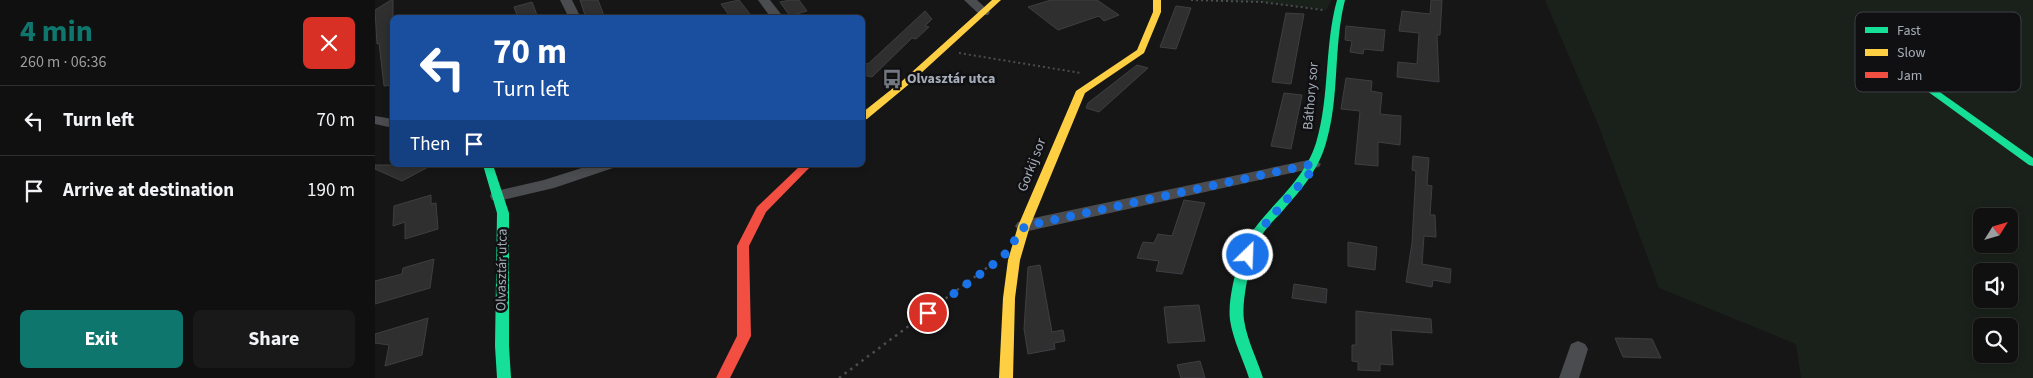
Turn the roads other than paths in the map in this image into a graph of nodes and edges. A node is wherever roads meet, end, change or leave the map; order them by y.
1 (566, 0) edge
2 (765, 0) edge
3 (970, 0) edge
4 (997, 0) edge
5 (1157, 0) edge
6 (1339, 6) edge
7 (984, 12) junction
8 (574, 15) edge
9 (776, 15) edge
10 (1934, 92) edge
11 (865, 115) edge
12 (375, 120) edge
13 (390, 123) edge
14 (1313, 164) junction
15 (2033, 164) edge
16 (489, 167) edge
17 (601, 167) edge
18 (805, 167) edge
19 (498, 196) junction
20 (1025, 226) junction
21 (1578, 348) dead end
22 (505, 378) edge
23 (723, 378) edge
24 (1006, 378) edge
25 (1256, 378) edge
26 (1569, 378) edge

1 - 8 street
2 - 9 street
3 - 7 street
4 - 7 street
5 - 20 street, Gorkij sor
6 - 14 street, Báthory sor
7 - 11 street
10 - 15 street
12 - 13 street
14 - 20 street
14 - 25 street, Báthory sor
16 - 19 street, Olvasztár utca
17 - 19 street
18 - 23 street
19 - 22 street, Olvasztár utca
20 - 24 street, Gorkij sor
21 - 26 street

